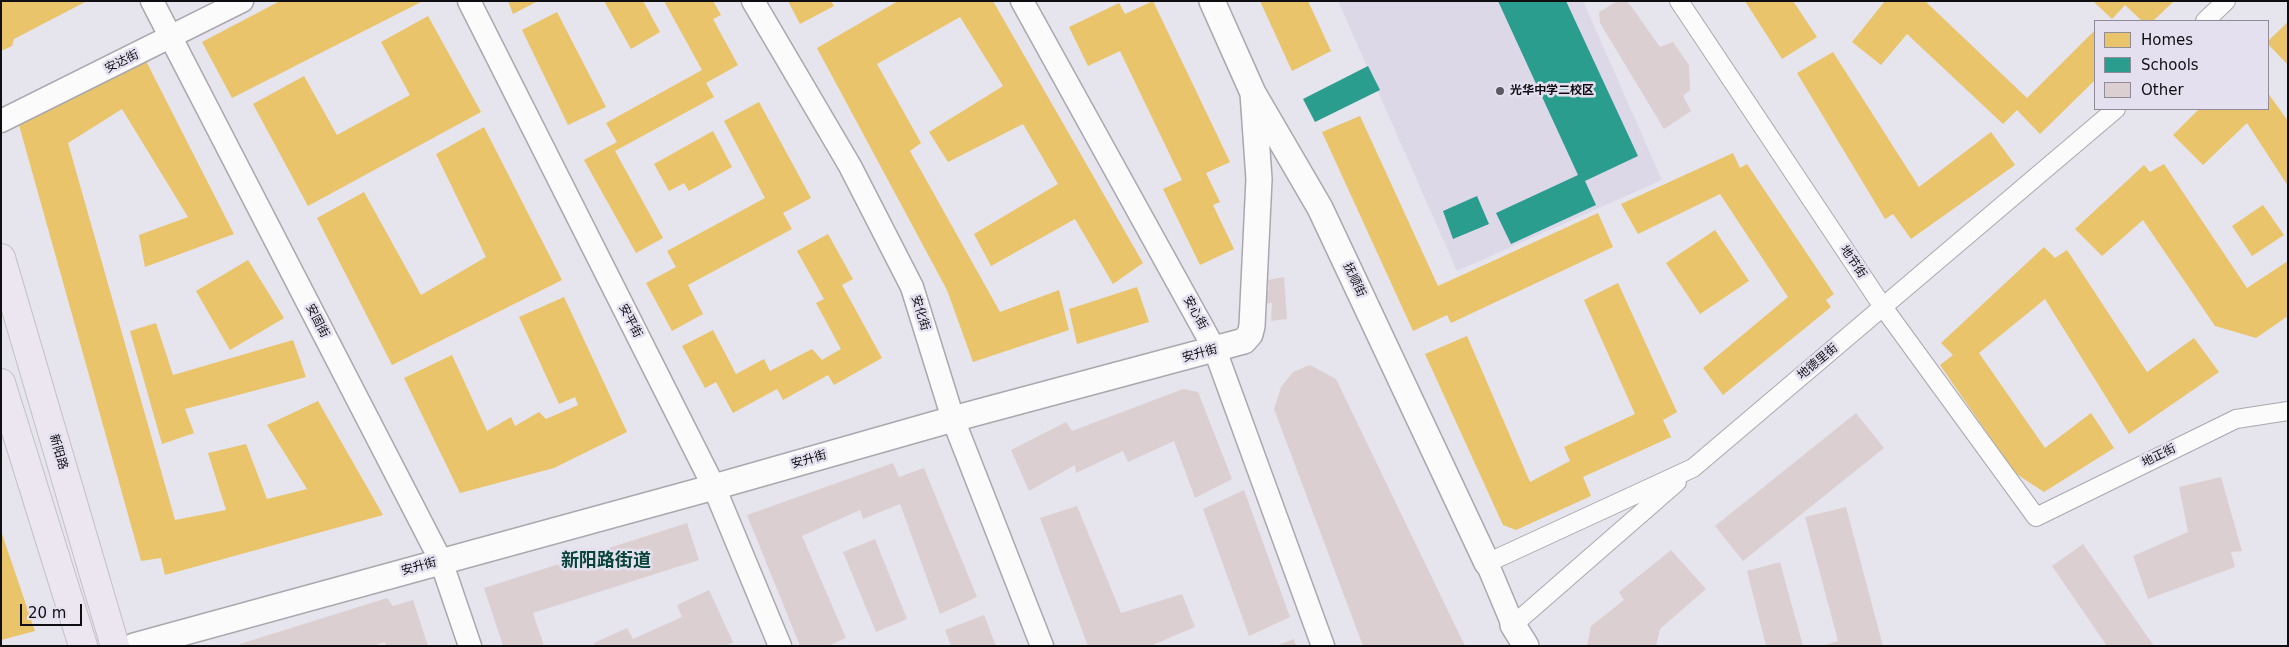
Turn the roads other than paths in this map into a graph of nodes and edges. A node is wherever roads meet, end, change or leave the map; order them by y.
1 (152, 1) edge
2 (242, 1) edge
3 (469, 1) edge
4 (753, 1) edge
5 (1022, 1) edge
6 (1212, 1) edge
7 (1679, 1) edge
8 (2226, 1) edge
9 (2206, 20) edge
10 (171, 38) junction
11 (1253, 93) junction
12 (2115, 110) edge
13 (1, 120) edge
14 (1, 258) edge
15 (1883, 307) junction
16 (1215, 350) junction
17 (1, 383) edge
18 (2288, 411) edge
19 (952, 419) junction
20 (1693, 468) junction
21 (714, 487) junction
22 (2036, 517) joint
23 (441, 561) junction
24 (1487, 563) junction
25 (1518, 635) edge
26 (83, 646) edge
27 (115, 646) edge
28 (134, 646) edge
29 (470, 646) edge
30 (780, 646) edge
31 (1042, 646) edge
32 (1322, 646) edge
33 (1526, 646) edge

1 - 10 street, 安固街
2 - 10 street, 安达街
3 - 21 street, 安平街
4 - 19 street, 安化街
5 - 16 street, 安心街
6 - 11 main road, 抚顺街
7 - 15 street, 地节街
8 - 9 street
10 - 13 street, 安达街
10 - 23 street, 安固街
11 - 16 main road, 安升街
11 - 24 main road, 抚顺街
12 - 15 street, 地德里街
14 - 27 highway, 新阳路
15 - 20 street, 地德里街
15 - 22 street, 地节街
16 - 19 main road, 安升街
16 - 32 street, 安心街
17 - 26 highway
18 - 22 street, 地正街
19 - 21 main road, 安升街
19 - 31 street, 安化街
20 - 24 street, 地德里街
20 - 25 street
21 - 23 main road, 安升街
21 - 30 street, 安平街
23 - 28 main road, 安升街
23 - 29 street, 安固街
24 - 25 street
25 - 33 main road

